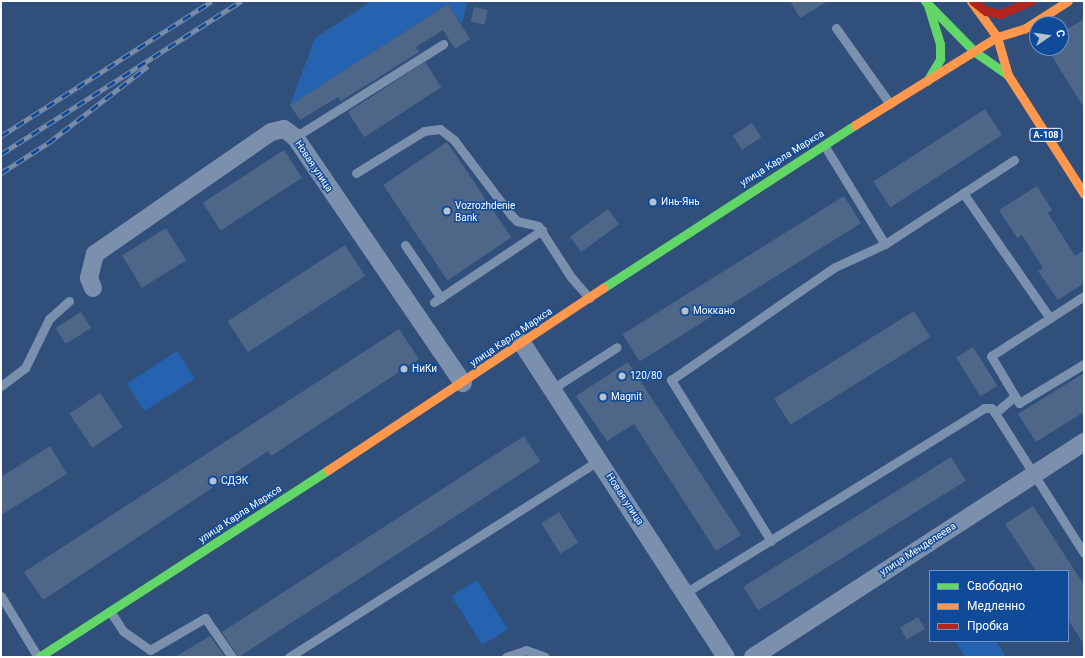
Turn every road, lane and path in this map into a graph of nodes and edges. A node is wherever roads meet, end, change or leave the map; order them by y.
1 (972, 1) edge
2 (1031, 1) edge
3 (1068, 1) edge
4 (926, 3) edge
5 (1016, 10) junction
6 (836, 28) dead end
7 (997, 37) junction
8 (443, 44) dead end
9 (975, 52) junction
10 (1008, 75) junction
11 (927, 81) junction
12 (890, 104) junction
13 (295, 137) junction
14 (824, 145) junction
15 (1014, 160) dead end
16 (356, 173) dead end
17 (963, 193) junction
18 (1084, 194) edge
19 (542, 230) junction
20 (885, 244) junction
21 (405, 245) dead end
22 (93, 288) dead end
23 (1084, 296) edge
24 (590, 298) junction
25 (70, 300) dead end
26 (1050, 318) junction
27 (522, 343) junction
28 (617, 347) dead end
29 (1084, 364) edge
30 (463, 384) junction
31 (1, 386) edge
32 (552, 389) junction
33 (1015, 396) junction
34 (996, 412) junction
35 (1084, 442) edge
36 (600, 460) junction
37 (1034, 474) junction
38 (771, 541) junction
39 (1084, 553) edge
40 (685, 593) junction
41 (1, 596) edge
42 (109, 610) junction
43 (38, 657) edge
44 (232, 657) edge
45 (289, 657) edge
46 (506, 657) edge
47 (545, 657) edge
48 (726, 657) edge
49 (754, 657) edge

1 - 5 main road, улица Карла Маркса
1 - 7 main road, А-108
2 - 5 main road, улица Карла Маркса
3 - 7 main road, улица Карла Маркса
4 - 9 main road, А-108
4 - 11 main road, А-108
5 - 7 main road, улица Карла Маркса
6 - 12 lane
7 - 9 main road, улица Карла Маркса
7 - 10 main road, А-108
8 - 13 lane
9 - 10 main road, А-108
9 - 11 main road, улица Карла Маркса
10 - 18 main road, А-108
11 - 12 main road, улица Карла Маркса
12 - 14 main road, улица Карла Маркса
13 - 22 street, Новая улица
13 - 30 street, Новая улица
14 - 20 lane
14 - 24 main road, улица Карла Маркса
15 - 17 lane
16 - 19 lane
17 - 20 lane
17 - 26 lane
19 - 21 lane
19 - 24 lane
20 - 38 lane
23 - 26 lane
24 - 27 main road, улица Карла Маркса
25 - 31 lane
26 - 33 lane
27 - 30 main road, улица Карла Маркса
27 - 32 street, Новая улица
28 - 32 lane
29 - 33 lane
30 - 42 main road, улица Карла Маркса
32 - 36 street, Новая улица
33 - 34 lane
34 - 37 lane
34 - 38 lane
35 - 37 street, улица Менделеева
36 - 40 street, Новая улица
36 - 45 lane
37 - 39 lane
37 - 49 street, улица Менделеева
38 - 40 lane
40 - 48 street, Новая улица
41 - 43 lane
42 - 43 main road, улица Карла Маркса
42 - 44 lane
46 - 47 lane

